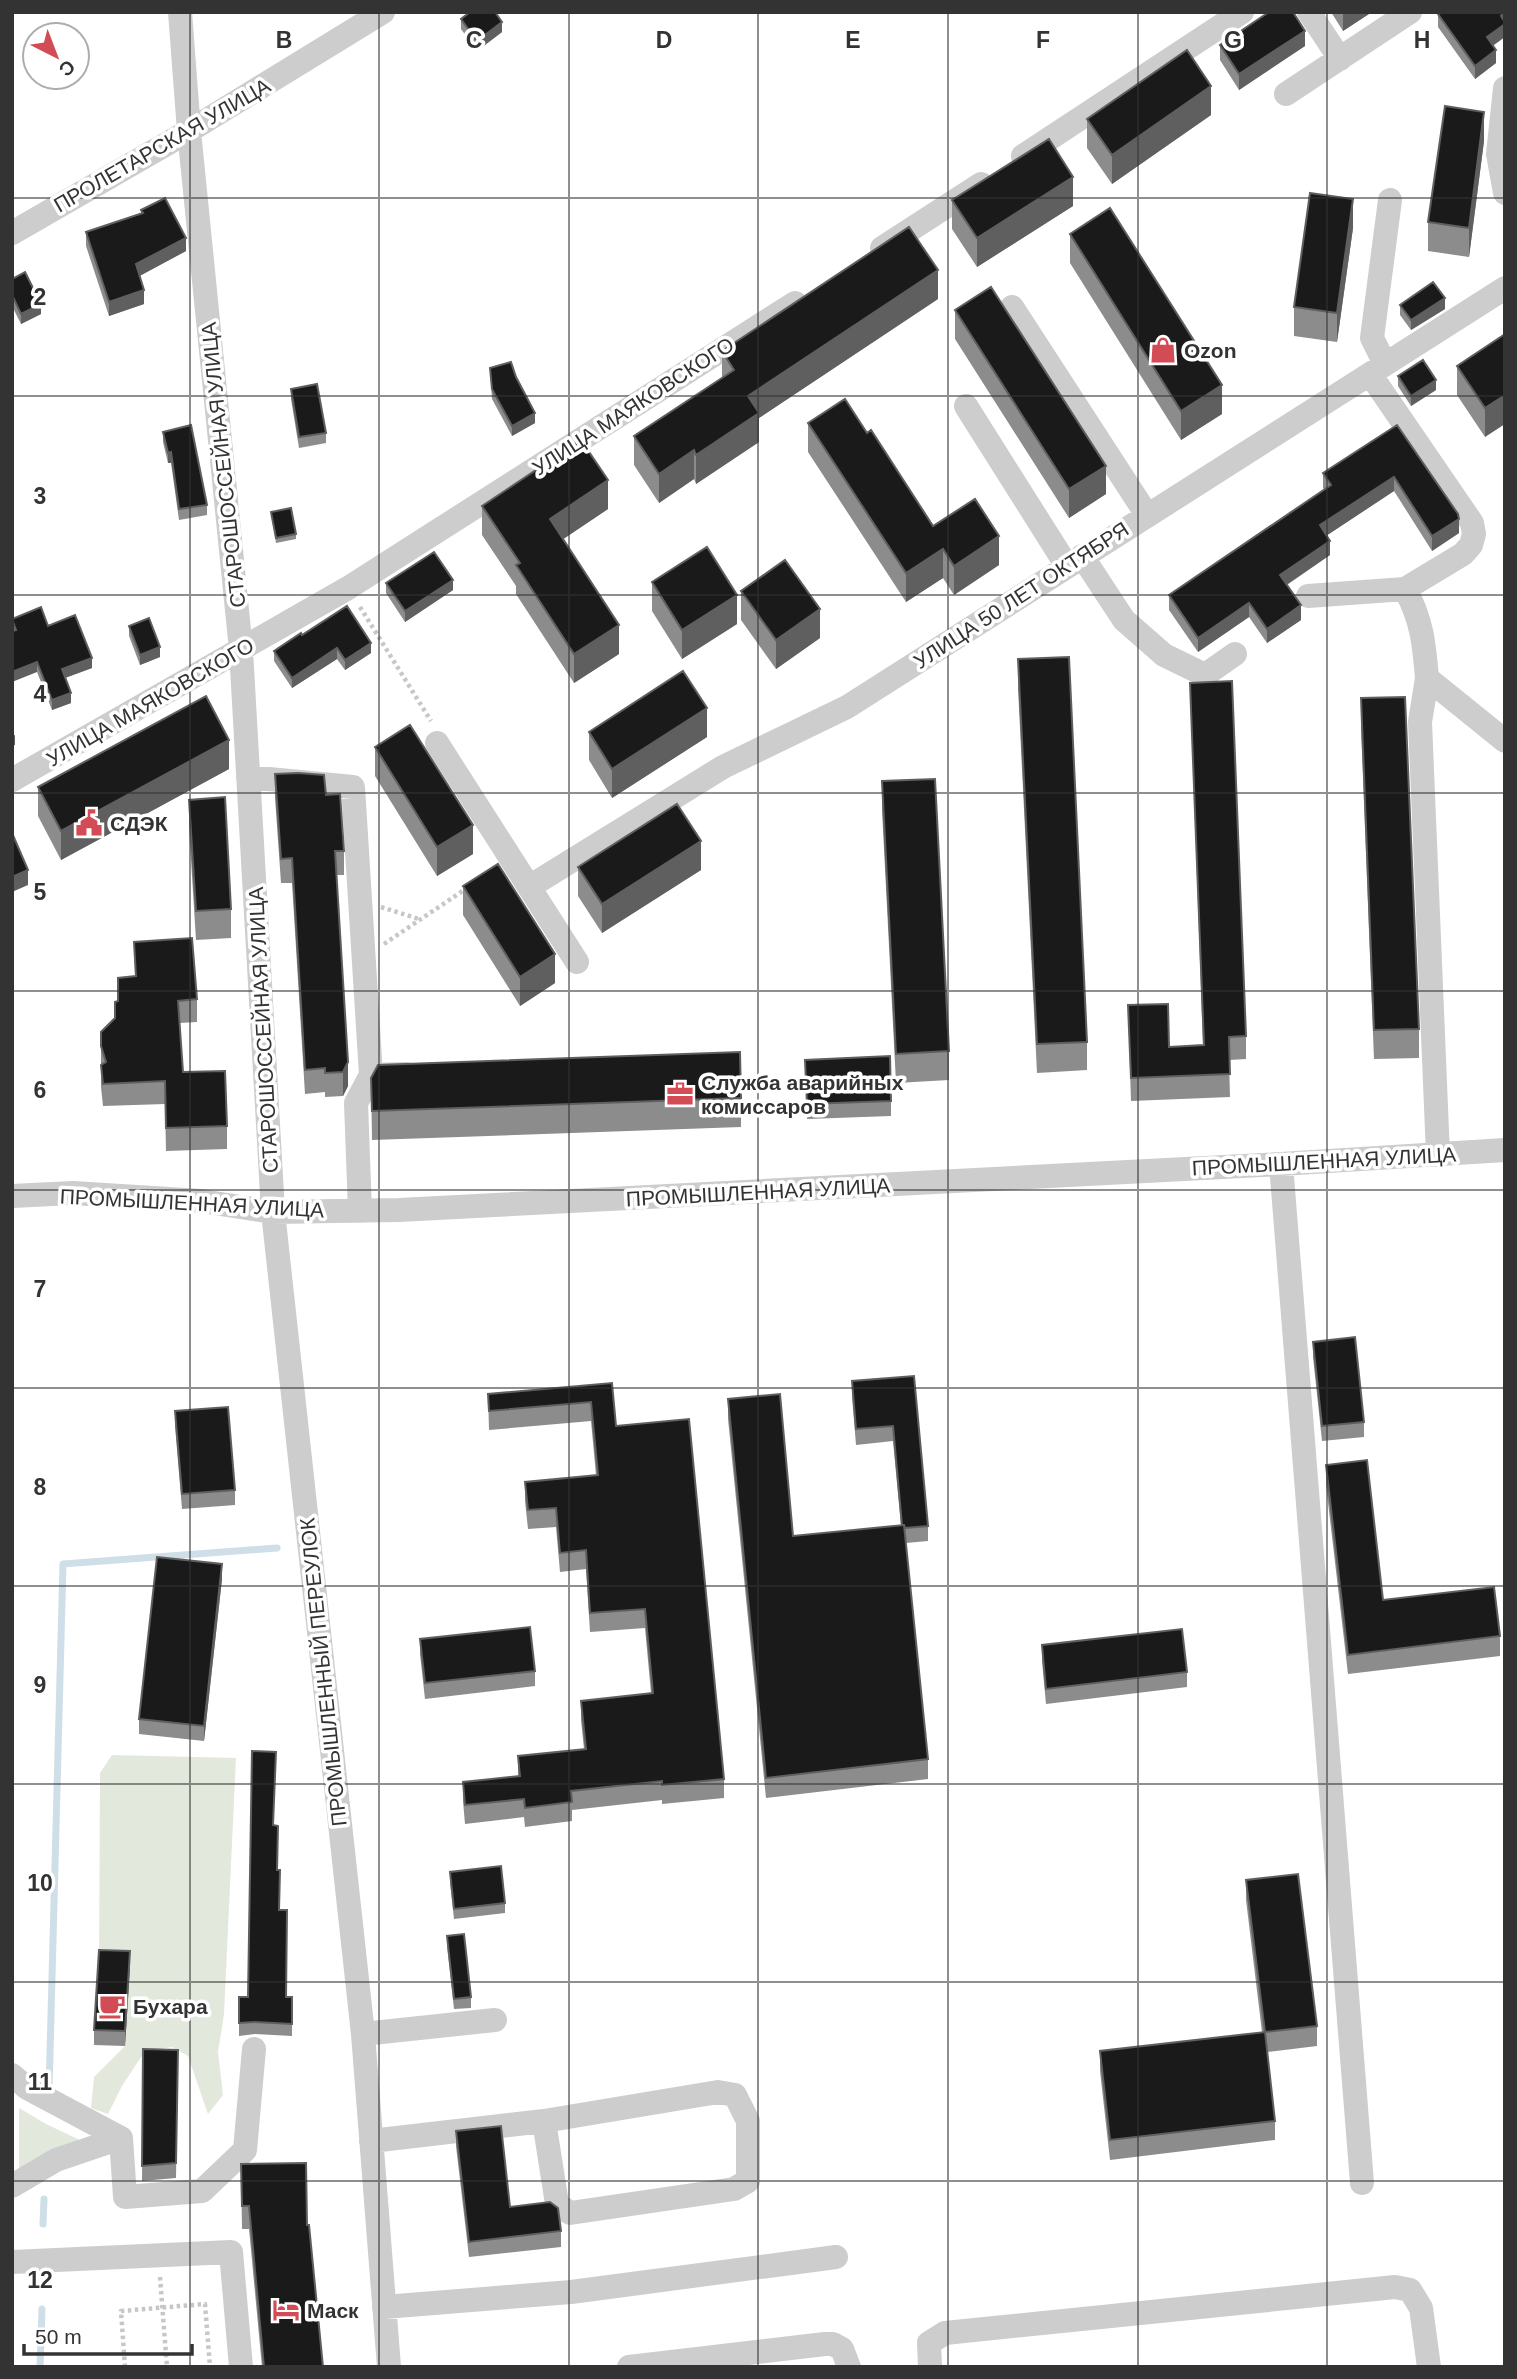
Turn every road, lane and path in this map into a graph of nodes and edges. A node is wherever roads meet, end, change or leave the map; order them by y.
1 (180, 12) edge
2 (383, 12) edge
3 (1242, 12) edge
4 (1310, 12) edge
5 (1410, 12) edge
6 (1340, 59) junction
7 (1505, 88) edge
8 (1286, 94) dead end
9 (189, 131) junction
10 (1505, 193) edge
11 (1390, 200) dead end
12 (12, 233) edge
13 (863, 260) edge
14 (1505, 288) edge
15 (818, 289) edge
16 (1012, 307) dead end
17 (1377, 369) junction
18 (966, 406) dead end
19 (1147, 515) junction
20 (1074, 561) junction
21 (348, 588) junction
22 (1405, 589) junction
23 (1308, 596) dead end
24 (241, 650) junction
25 (1235, 654) dead end
26 (1427, 678) junction
27 (1505, 741) edge
28 (437, 743) joint
29 (248, 777) junction
30 (12, 780) edge
31 (468, 887) edge
32 (529, 887) junction
33 (360, 900) junction
34 (419, 919) junction
35 (364, 958) junction
36 (577, 962) dead end
37 (425, 1073) edge
38 (371, 1075) junction
39 (1505, 1150) edge
40 (1438, 1155) junction
41 (1281, 1164) junction
42 (12, 1196) edge
43 (360, 1211) junction
44 (273, 1212) junction
45 (495, 2020) dead end
46 (363, 2034) junction
47 (254, 2049) dead end
48 (12, 2075) edge
49 (544, 2121) junction
50 (370, 2137) junction
51 (121, 2138) junction
52 (1362, 2183) dead end
53 (12, 2186) edge
54 (159, 2255) junction
55 (836, 2257) dead end
56 (12, 2262) edge
57 (384, 2307) junction
58 (162, 2308) junction
59 (1429, 2366) edge
60 (125, 2367) edge
61 (167, 2367) edge
62 (210, 2367) edge
63 (241, 2367) edge
64 (389, 2367) edge
65 (629, 2367) edge
66 (849, 2367) edge
67 (930, 2367) edge
68 (1423, 2367) edge

1 - 9 street, СТАРОШОССЕЙНАЯ УЛИЦА
2 - 9 street, ПРОЛЕТАРСКАЯ УЛИЦА
3 - 13 street
4 - 6 street
5 - 6 street
6 - 8 street
7 - 10 street
9 - 12 street, ПРОЛЕТАРСКАЯ УЛИЦА
9 - 24 street, СТАРОШОССЕЙНАЯ УЛИЦА
11 - 17 street
14 - 17 street, УЛИЦА 50 ЛЕТ ОКТЯБРЯ
15 - 21 street, УЛИЦА МАЯКОВСКОГО
16 - 19 street
17 - 19 street, УЛИЦА 50 ЛЕТ ОКТЯБРЯ
17 - 22 street
18 - 20 street
19 - 20 street, УЛИЦА 50 ЛЕТ ОКТЯБРЯ
20 - 25 street
20 - 32 street, УЛИЦА 50 ЛЕТ ОКТЯБРЯ
21 - 24 street, УЛИЦА МАЯКОВСКОГО
21 - 28 path
22 - 23 street
22 - 26 street
24 - 29 street, СТАРОШОССЕЙНАЯ УЛИЦА
24 - 30 street, УЛИЦА МАЯКОВСКОГО
26 - 27 street
26 - 40 street
28 - 32 street
29 - 33 street
29 - 44 street, СТАРОШОССЕЙНАЯ УЛИЦА
31 - 34 path
32 - 36 street
33 - 34 path
33 - 35 street
34 - 35 path
35 - 38 street
37 - 38 street
38 - 43 street
39 - 40 street, ПРОМЫШЛЕННАЯ УЛИЦА
40 - 41 street, ПРОМЫШЛЕННАЯ УЛИЦА
41 - 43 street, ПРОМЫШЛЕННАЯ УЛИЦА
41 - 52 street
42 - 44 street, ПРОМЫШЛЕННАЯ УЛИЦА
43 - 44 street, ПРОМЫШЛЕННАЯ УЛИЦА
44 - 46 street, ПРОМЫШЛЕННЫЙ ПЕРЕУЛОК
45 - 46 street
46 - 50 street, ПРОМЫШЛЕННЫЙ ПЕРЕУЛОК
47 - 51 street
48 - 51 street
49 - 49 street
49 - 50 street
50 - 57 street, ПРОМЫШЛЕННЫЙ ПЕРЕУЛОК
51 - 53 street
54 - 56 street
54 - 58 path
54 - 63 street
55 - 57 street
57 - 64 street, ПРОМЫШЛЕННЫЙ ПЕРЕУЛОК
58 - 60 path
58 - 61 path
58 - 62 path
59 - 67 street
59 - 68 street
65 - 66 street

